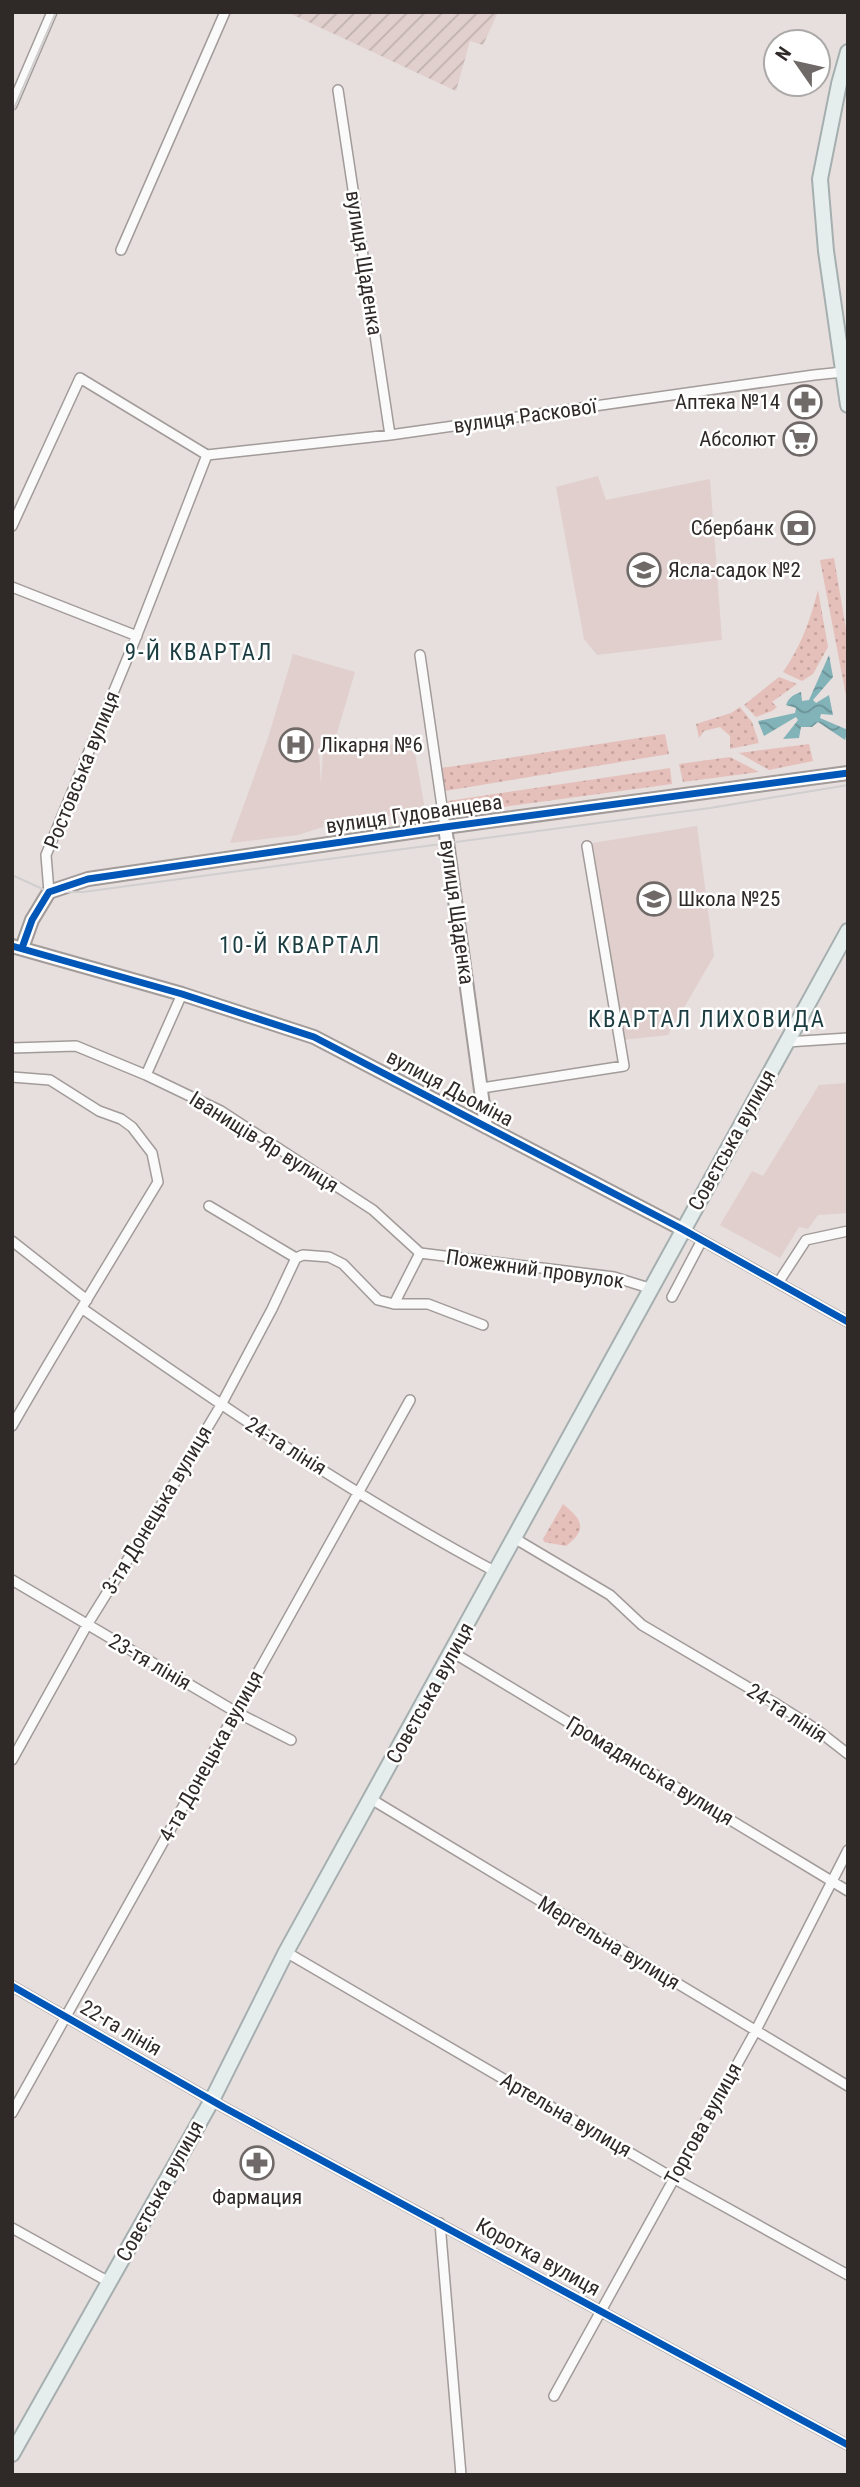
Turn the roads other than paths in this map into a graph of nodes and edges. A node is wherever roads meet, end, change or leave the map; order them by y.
1 (52, 12) edge
2 (225, 12) edge
3 (848, 52) edge
4 (338, 90) dead end
5 (12, 105) edge
6 (121, 250) dead end
7 (845, 372) edge
8 (848, 405) edge
9 (390, 435) junction
10 (207, 455) junction
11 (12, 526) edge
12 (12, 587) edge
13 (137, 636) junction
14 (419, 655) dead end
15 (848, 773) edge
16 (445, 827) junction
17 (587, 846) dead end
18 (49, 892) junction
19 (848, 931) edge
20 (17, 947) edge
21 (182, 994) junction
22 (848, 1038) edge
23 (787, 1042) junction
24 (12, 1048) edge
25 (146, 1074) junction
26 (12, 1077) edge
27 (482, 1088) junction
28 (486, 1127) junction
29 (209, 1206) dead end
30 (682, 1230) junction
31 (848, 1231) edge
32 (702, 1240) junction
33 (12, 1241) edge
34 (419, 1253) junction
35 (296, 1258) junction
36 (778, 1283) junction
37 (649, 1288) junction
38 (672, 1297) dead end
39 (87, 1300) junction
40 (394, 1304) junction
41 (83, 1309) junction
42 (848, 1322) edge
43 (483, 1325) dead end
44 (410, 1400) dead end
45 (220, 1405) junction
46 (12, 1426) edge
47 (360, 1494) junction
48 (514, 1538) junction
49 (496, 1572) junction
50 (12, 1580) edge
51 (87, 1625) junction
52 (452, 1652) junction
53 (236, 1712) junction
54 (290, 1740) dead end
55 (848, 1754) edge
56 (12, 1760) edge
57 (371, 1799) junction
58 (848, 1850) edge
59 (831, 1880) junction
60 (848, 1891) edge
61 (286, 1952) junction
62 (12, 1986) edge
63 (66, 2016) junction
64 (755, 2032) junction
65 (848, 2086) edge
66 (212, 2100) junction
67 (12, 2113) edge
68 (673, 2178) junction
69 (440, 2223) junction
70 (12, 2228) edge
71 (848, 2275) edge
72 (109, 2283) junction
73 (602, 2311) junction
74 (554, 2396) dead end
75 (848, 2445) edge
76 (12, 2454) edge
77 (461, 2475) edge

1 - 5 street
2 - 6 street
3 - 7 main road
4 - 9 street, вулиця Щаденка
7 - 8 main road
7 - 9 street, вулиця Раскової
9 - 10 street, вулиця Раскової
10 - 11 street
10 - 13 street, Ростовська вулиця
12 - 13 street
13 - 18 street, Ростовська вулиця
14 - 16 street, вулиця Щаденка
15 - 16 street, вулиця Гудованцева
16 - 18 street, вулиця Гудованцева
16 - 27 street, вулиця Щаденка
17 - 27 street
18 - 20 street
19 - 23 main road, Совєтська вулиця
20 - 21 street, вулиця Дьоміна
21 - 25 street
21 - 28 street, вулиця Дьоміна
22 - 23 street
23 - 30 main road, Совєтська вулиця
24 - 25 street, Іванищів Яр вулиця
25 - 34 street, Іванищів Яр вулиця
26 - 39 street
27 - 28 street, вулиця Щаденка
28 - 30 street, вулиця Дьоміна
29 - 35 street
30 - 32 street, вулиця Дьоміна
30 - 37 main road, Совєтська вулиця
31 - 36 street
32 - 36 street, вулиця Дьоміна
32 - 38 street
33 - 39 street
34 - 37 street, Пожежний провулок
34 - 40 street
35 - 40 street
35 - 45 street, 3-тя Донецька вулиця
36 - 42 street, вулиця Дьоміна
37 - 48 main road, Совєтська вулиця
39 - 41 street
40 - 43 street
41 - 45 street, 24-та лінія
41 - 46 street
44 - 47 street, 4-та Донецька вулиця
45 - 47 street, 24-та лінія
45 - 51 street, 3-тя Донецька вулиця
47 - 49 street, 24-та лінія
47 - 53 street, 4-та Донецька вулиця
48 - 49 main road, Совєтська вулиця
48 - 55 street, 24-та лінія
49 - 52 main road, Совєтська вулиця
50 - 51 street, 23-тя лінія
51 - 53 street, 23-тя лінія
51 - 56 street, 3-тя Донецька вулиця
52 - 57 main road, Совєтська вулиця
52 - 59 street, Громадянська вулиця
53 - 54 street, 23-тя лінія
53 - 63 street, 4-та Донецька вулиця
57 - 61 main road, Совєтська вулиця
57 - 64 street, Мергельна вулиця
58 - 59 street, Торгова вулиця
59 - 60 street, Громадянська вулиця
59 - 64 street, Торгова вулиця
61 - 66 main road, Совєтська вулиця
61 - 68 street, Артельна вулиця
62 - 63 street, 22-га лінія
63 - 66 street, 22-га лінія
63 - 67 street, 4-та Донецька вулиця
64 - 65 street, Мергельна вулиця
64 - 68 street, Торгова вулиця
66 - 69 street, Коротка вулиця
66 - 72 main road, Совєтська вулиця
68 - 71 street, Артельна вулиця
68 - 73 street, Торгова вулиця
69 - 73 street, Коротка вулиця
69 - 77 street
70 - 72 street
72 - 76 main road, Совєтська вулиця
73 - 74 street, Торгова вулиця
73 - 75 street, Коротка вулиця

